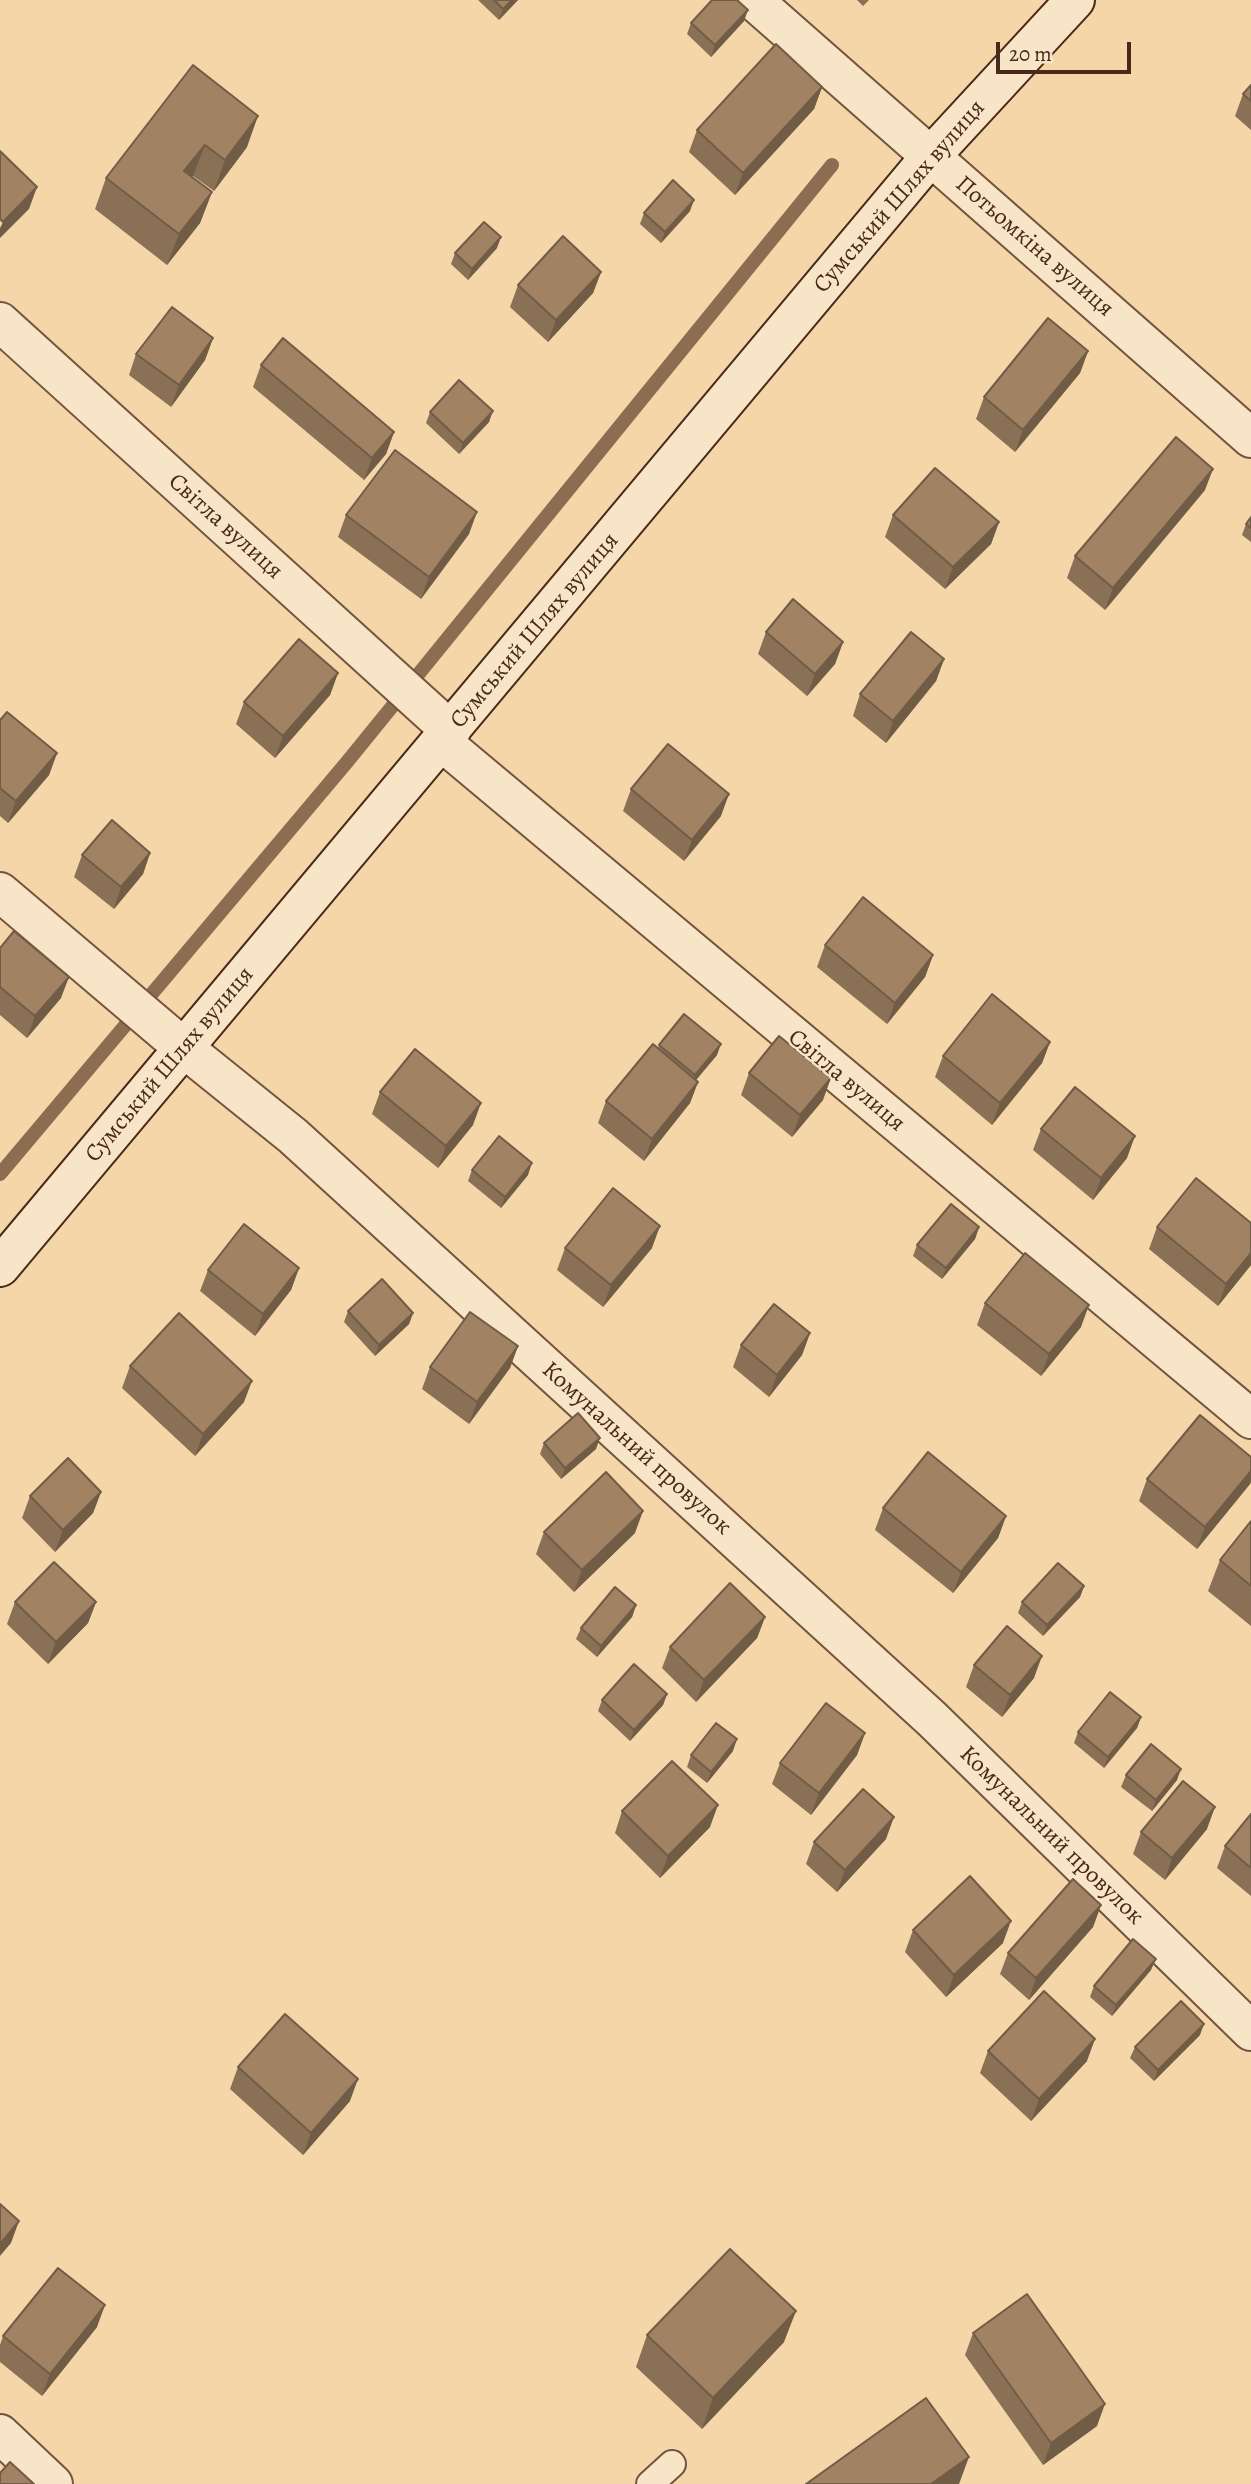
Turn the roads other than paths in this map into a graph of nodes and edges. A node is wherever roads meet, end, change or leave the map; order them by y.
1 (753, 0) edge
2 (1075, 0) edge
3 (930, 157) junction
4 (0, 322) edge
5 (1251, 438) edge
6 (447, 736) junction
7 (0, 892) edge
8 (185, 1049) junction
9 (0, 1267) edge
10 (1251, 1419) edge
11 (1251, 2031) edge
12 (0, 2434) edge
13 (672, 2464) dead end
14 (53, 2484) edge
15 (650, 2484) edge

1 - 3 street, Потьомкіна вулиця
2 - 3 street, Сумський Шлях вулиця
3 - 5 street, Потьомкіна вулиця
3 - 6 street, Сумський Шлях вулиця
4 - 6 street, Світла вулиця
6 - 8 street, Сумський Шлях вулиця
6 - 10 street, Світла вулиця
7 - 8 street, Комунальний провулок
8 - 9 street, Сумський Шлях вулиця
8 - 11 street, Комунальний провулок
12 - 14 street
13 - 15 lane

